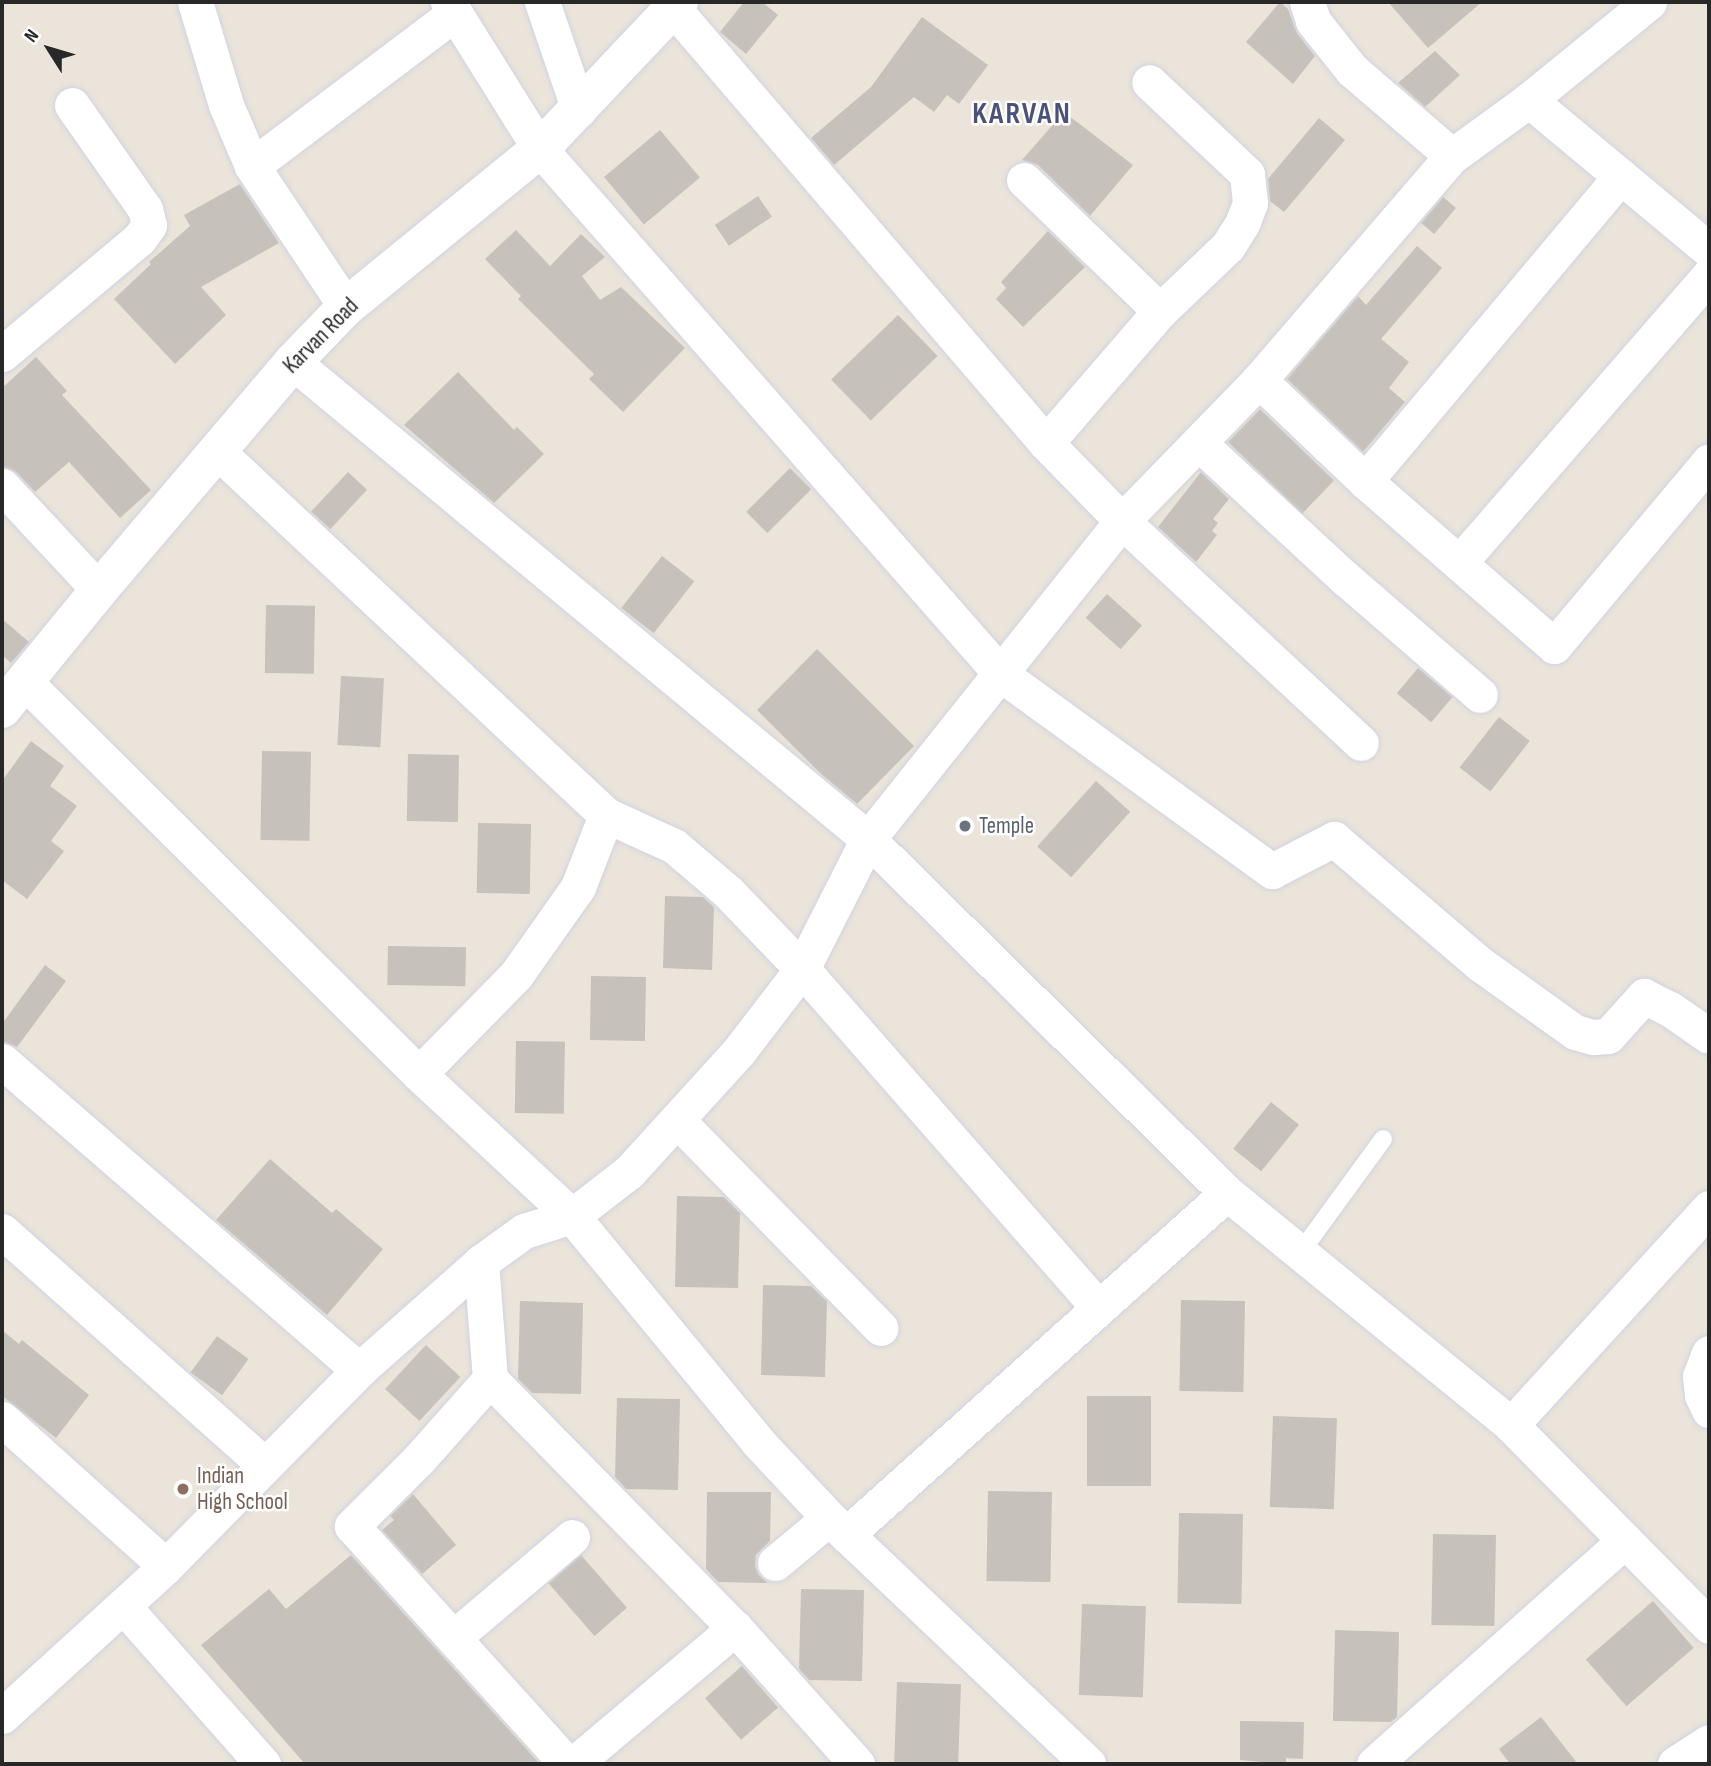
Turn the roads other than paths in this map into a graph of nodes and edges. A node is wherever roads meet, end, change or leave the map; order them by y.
1 (195, 2) edge
2 (542, 2) edge
3 (1307, 2) edge
4 (1649, 2) edge
5 (677, 5) edge
6 (451, 8) edge
7 (1149, 82) dead end
8 (1529, 100) junction
9 (72, 104) dead end
10 (579, 110) junction
11 (540, 149) junction
12 (1452, 156) junction
13 (252, 166) junction
14 (1621, 176) junction
15 (1024, 180) dead end
16 (1709, 250) edge
17 (1709, 275) edge
18 (346, 307) junction
19 (1160, 311) junction
20 (2, 354) edge
21 (293, 362) junction
22 (1259, 380) junction
23 (1046, 443) junction
24 (1200, 444) junction
25 (216, 450) junction
26 (1709, 461) edge
27 (1366, 481) junction
28 (2, 486) edge
29 (1122, 522) junction
30 (1460, 563) junction
31 (99, 590) junction
32 (1002, 675) junction
33 (13, 695) edge
34 (1480, 695) dead end
35 (1361, 743) dead end
36 (606, 815) junction
37 (868, 839) junction
38 (802, 969) junction
39 (1709, 1036) edge
40 (2, 1062) edge
41 (419, 1074) junction
42 (677, 1120) junction
43 (1383, 1139) dead end
44 (1227, 1193) junction
45 (1709, 1208) edge
46 (572, 1216) junction
47 (2, 1231) edge
48 (1300, 1252) junction
49 (481, 1262) junction
50 (1098, 1307) junction
51 (881, 1328) dead end
52 (1709, 1353) edge
53 (359, 1370) junction
54 (491, 1379) junction
55 (1709, 1410) edge
56 (2, 1419) edge
57 (1511, 1425) junction
58 (265, 1465) junction
59 (838, 1527) junction
60 (572, 1537) dead end
61 (1625, 1540) junction
62 (775, 1563) dead end
63 (166, 1566) junction
64 (124, 1607) junction
65 (1709, 1626) edge
66 (735, 1628) junction
67 (453, 1638) junction
68 (2, 1716) edge
69 (1709, 1742) edge
70 (839, 1758) edge
71 (263, 1764) edge
72 (567, 1764) edge
73 (573, 1764) edge
74 (1088, 1764) edge
75 (1374, 1764) edge
76 (1675, 1764) edge

1 - 13 street
2 - 10 street
3 - 12 street
4 - 8 street
5 - 10 street, Karvan Road
5 - 23 street
6 - 11 street
6 - 13 street
7 - 19 street
8 - 12 street
8 - 14 street
9 - 20 street
10 - 11 street, Karvan Road
11 - 18 street, Karvan Road
11 - 32 street
12 - 22 street
13 - 18 street
14 - 16 street
14 - 27 street
15 - 19 street
17 - 30 street
18 - 21 street, Karvan Road
19 - 23 street
21 - 25 street, Karvan Road
21 - 37 street
22 - 24 street
22 - 27 street
23 - 29 street
24 - 29 street
24 - 34 street
25 - 31 street, Karvan Road
25 - 36 street
26 - 30 street
27 - 30 street
28 - 31 street
29 - 32 street
29 - 35 street
31 - 33 street, Karvan Road
32 - 37 street
32 - 39 street
33 - 41 street
36 - 38 street
36 - 41 street
37 - 38 street
37 - 44 street
38 - 42 street
38 - 50 street
40 - 53 street
41 - 46 street
42 - 46 street
42 - 51 street
43 - 48 lane
44 - 48 street
44 - 50 street
45 - 57 street
46 - 49 street
46 - 59 street
47 - 58 street
48 - 57 street
49 - 53 street
49 - 54 street
50 - 59 street
52 - 55 street
53 - 58 street
54 - 66 street
54 - 67 street
56 - 63 street
57 - 61 street
58 - 63 street
59 - 62 street
59 - 74 street
60 - 67 street
61 - 65 street
61 - 75 street
63 - 64 street
64 - 68 street
64 - 71 street
66 - 70 street
66 - 73 street
67 - 72 street
69 - 76 street

